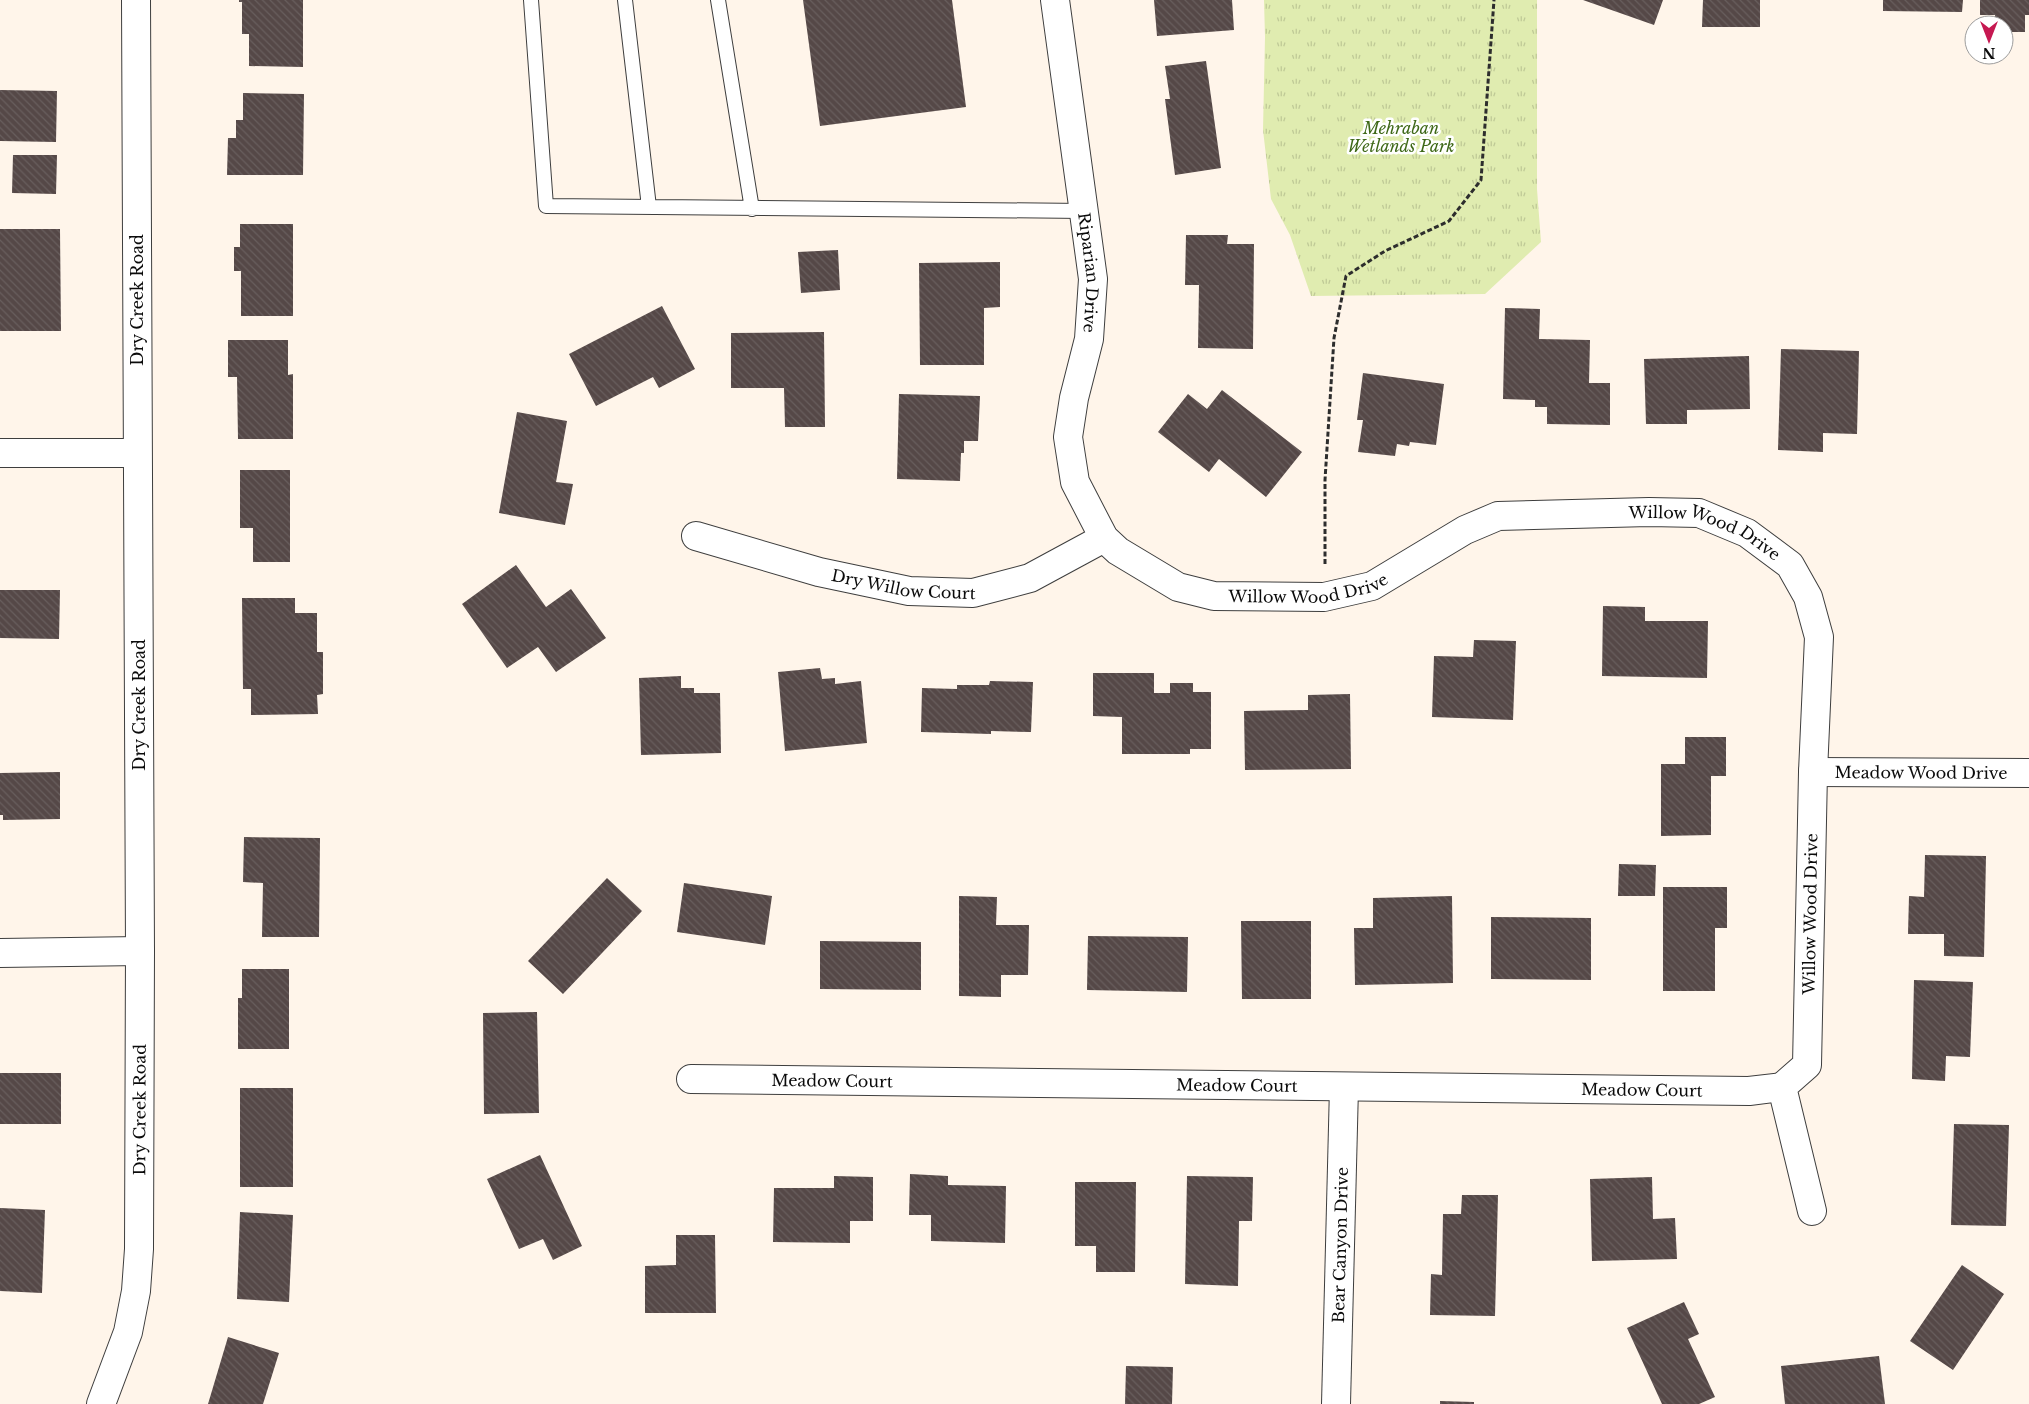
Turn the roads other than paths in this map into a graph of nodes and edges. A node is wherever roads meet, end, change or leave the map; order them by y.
1 (136, 0) edge
2 (531, 0) edge
3 (625, 0) edge
4 (718, 0) edge
5 (1055, 0) edge
6 (649, 207) junction
7 (752, 209) junction
8 (1084, 211) junction
9 (0, 453) edge
10 (137, 453) junction
11 (696, 536) dead end
12 (1104, 538) junction
13 (1813, 772) junction
14 (2029, 773) edge
15 (140, 951) junction
16 (0, 953) edge
17 (691, 1079) dead end
18 (1344, 1087) junction
19 (1782, 1087) junction
20 (1812, 1211) dead end
21 (101, 1404) edge
22 (1336, 1404) edge

1 - 10 street, Dry Creek Road
2 - 6 lane
3 - 6 lane
4 - 7 lane
5 - 8 street, Riparian Drive
6 - 7 lane
7 - 8 lane
8 - 12 street, Riparian Drive
9 - 10 street
10 - 15 street, Dry Creek Road
11 - 12 street, Dry Willow Court
12 - 13 street, Willow Wood Drive
13 - 14 street, Meadow Wood Drive
13 - 19 street, Willow Wood Drive
15 - 16 street
15 - 21 street, Dry Creek Road
17 - 18 street, Meadow Court
18 - 19 street, Meadow Court
18 - 22 street, Bear Canyon Drive
19 - 20 street

